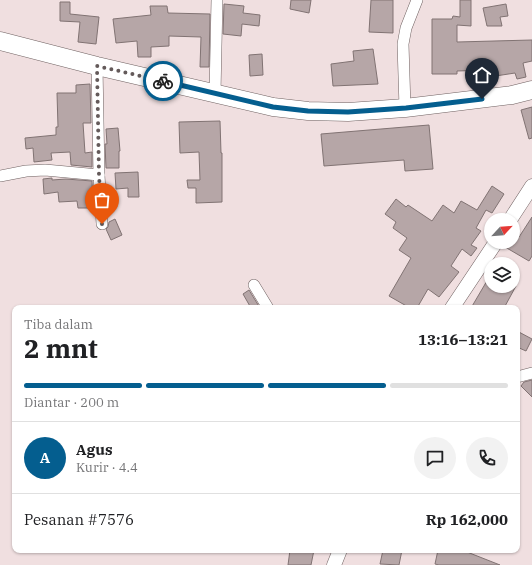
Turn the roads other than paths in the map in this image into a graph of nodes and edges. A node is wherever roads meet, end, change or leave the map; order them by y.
1 (217, 0) edge
2 (417, 0) edge
3 (0, 41) edge
4 (97, 66) junction
5 (532, 90) edge
6 (215, 93) junction
7 (406, 108) junction
8 (99, 175) junction
9 (0, 176) edge
10 (532, 186) edge
11 (515, 213) edge
12 (102, 224) dead end
13 (491, 249) edge
14 (254, 285) dead end
15 (266, 305) edge
16 (454, 305) edge
17 (532, 373) edge
18 (520, 376) edge
19 (339, 553) edge
20 (334, 565) edge

1 - 6 street
2 - 7 street
3 - 4 highway
4 - 6 highway
4 - 8 street
5 - 7 highway
6 - 7 highway
8 - 9 street
8 - 12 street
10 - 11 street
13 - 16 street
14 - 15 street
17 - 18 street
19 - 20 street

